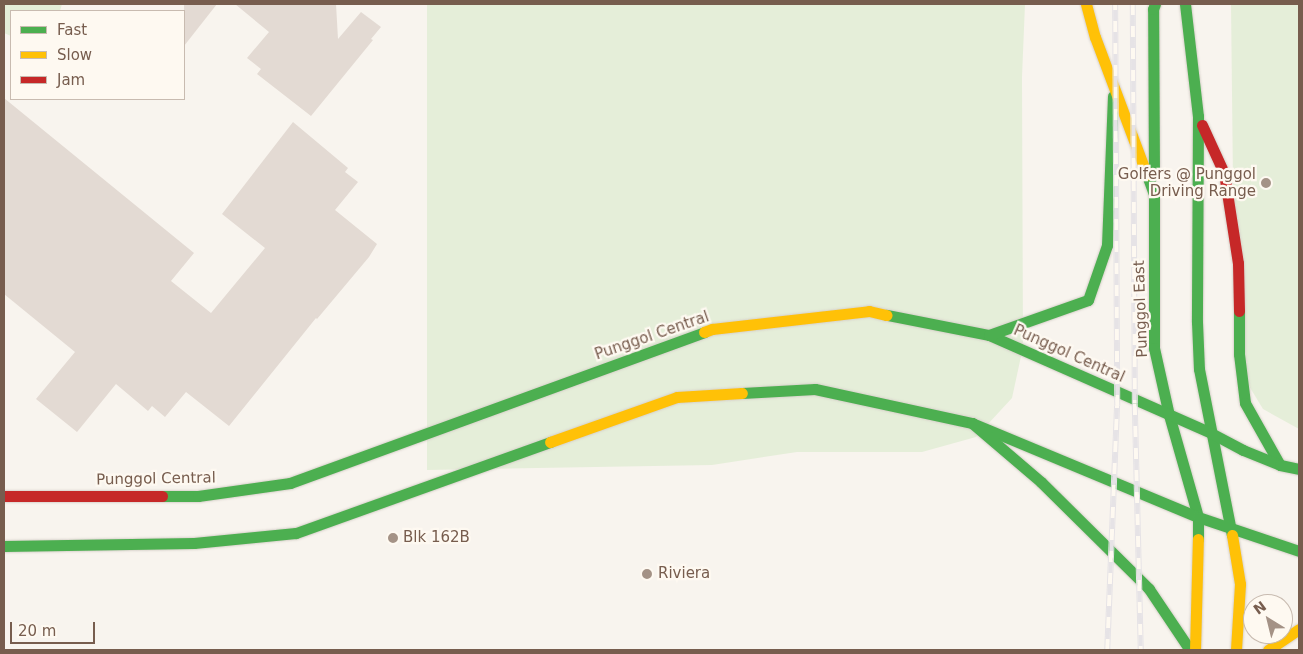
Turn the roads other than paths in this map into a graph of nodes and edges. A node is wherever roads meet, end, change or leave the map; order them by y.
1 (1086, 4) edge
2 (1155, 4) edge
3 (1185, 4) edge
4 (1114, 82) junction
5 (1198, 116) junction
6 (1154, 194) junction
7 (989, 335) junction
8 (1169, 415) junction
9 (972, 424) junction
10 (1211, 433) junction
11 (1280, 465) junction
12 (1299, 469) edge
13 (4, 496) edge
14 (1198, 517) junction
15 (1231, 527) junction
16 (4, 546) edge
17 (1299, 551) edge
18 (1299, 629) edge
19 (1190, 650) edge
20 (1195, 650) edge
21 (1236, 650) edge
22 (1268, 650) edge

1 - 4 main road, Punggol East
2 - 6 main road
3 - 5 main road
4 - 6 main road, Punggol East
4 - 7 main road
5 - 10 main road
5 - 11 main road
6 - 8 main road, Punggol East
7 - 8 main road, Punggol Central
7 - 13 main road, Punggol Central
8 - 10 main road, Punggol Central
8 - 14 main road, Punggol East
9 - 14 main road
9 - 16 main road
9 - 19 main road
10 - 11 main road, Punggol Central
10 - 15 main road
11 - 12 main road, Punggol Central
14 - 15 main road
14 - 20 main road, Punggol East
15 - 17 main road
15 - 21 main road
18 - 22 main road

